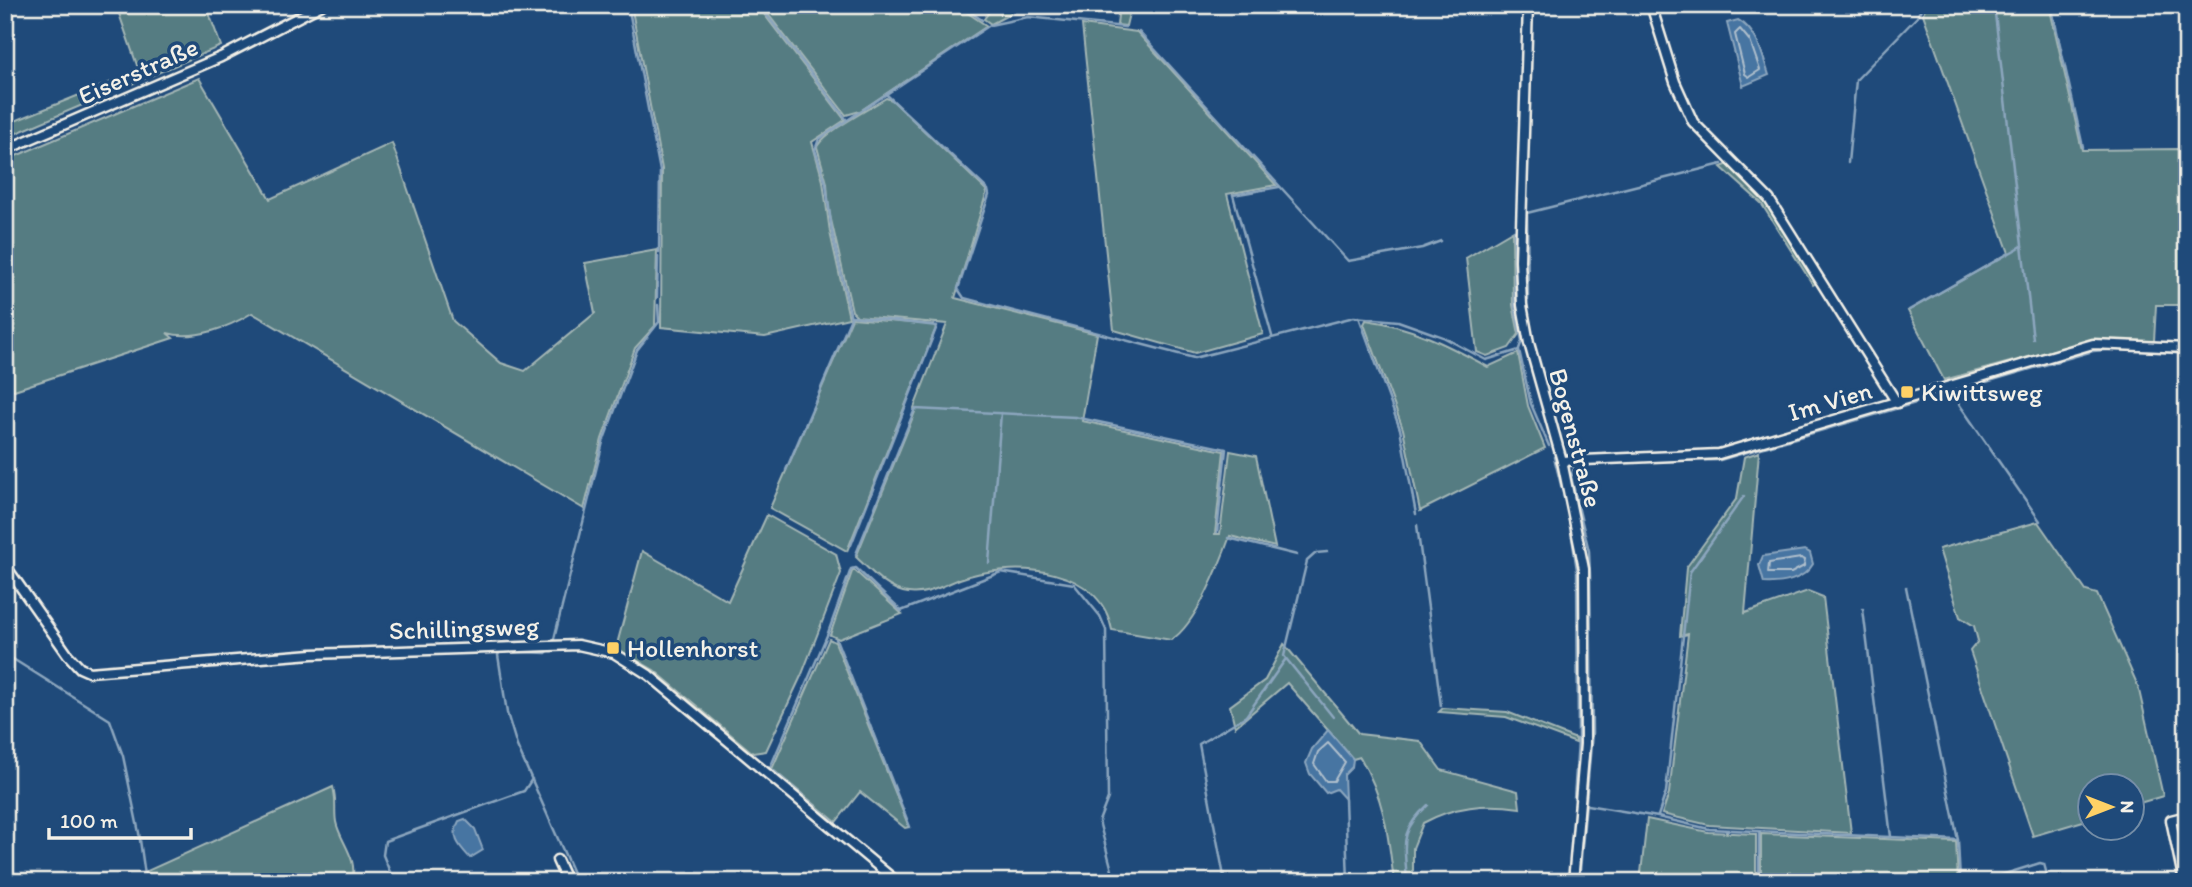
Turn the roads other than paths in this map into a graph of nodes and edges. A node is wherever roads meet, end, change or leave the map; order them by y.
1 (323, 5) edge
2 (1528, 5) edge
3 (1651, 5) edge
4 (5, 150) edge
5 (2187, 348) edge
6 (1897, 403) junction
7 (1562, 461) junction
8 (5, 565) edge
9 (2187, 816) edge
10 (557, 860) dead end
11 (567, 882) edge
12 (897, 882) edge
13 (1573, 882) edge
14 (2184, 882) edge

1 - 4 street, Eiserstraße
2 - 7 street, Bogenstraße
3 - 6 street
5 - 6 street, Im Vien
6 - 7 street, Im Vien
7 - 13 street, Bogenstraße
8 - 12 street, Schillingsweg
9 - 14 street
10 - 11 street

